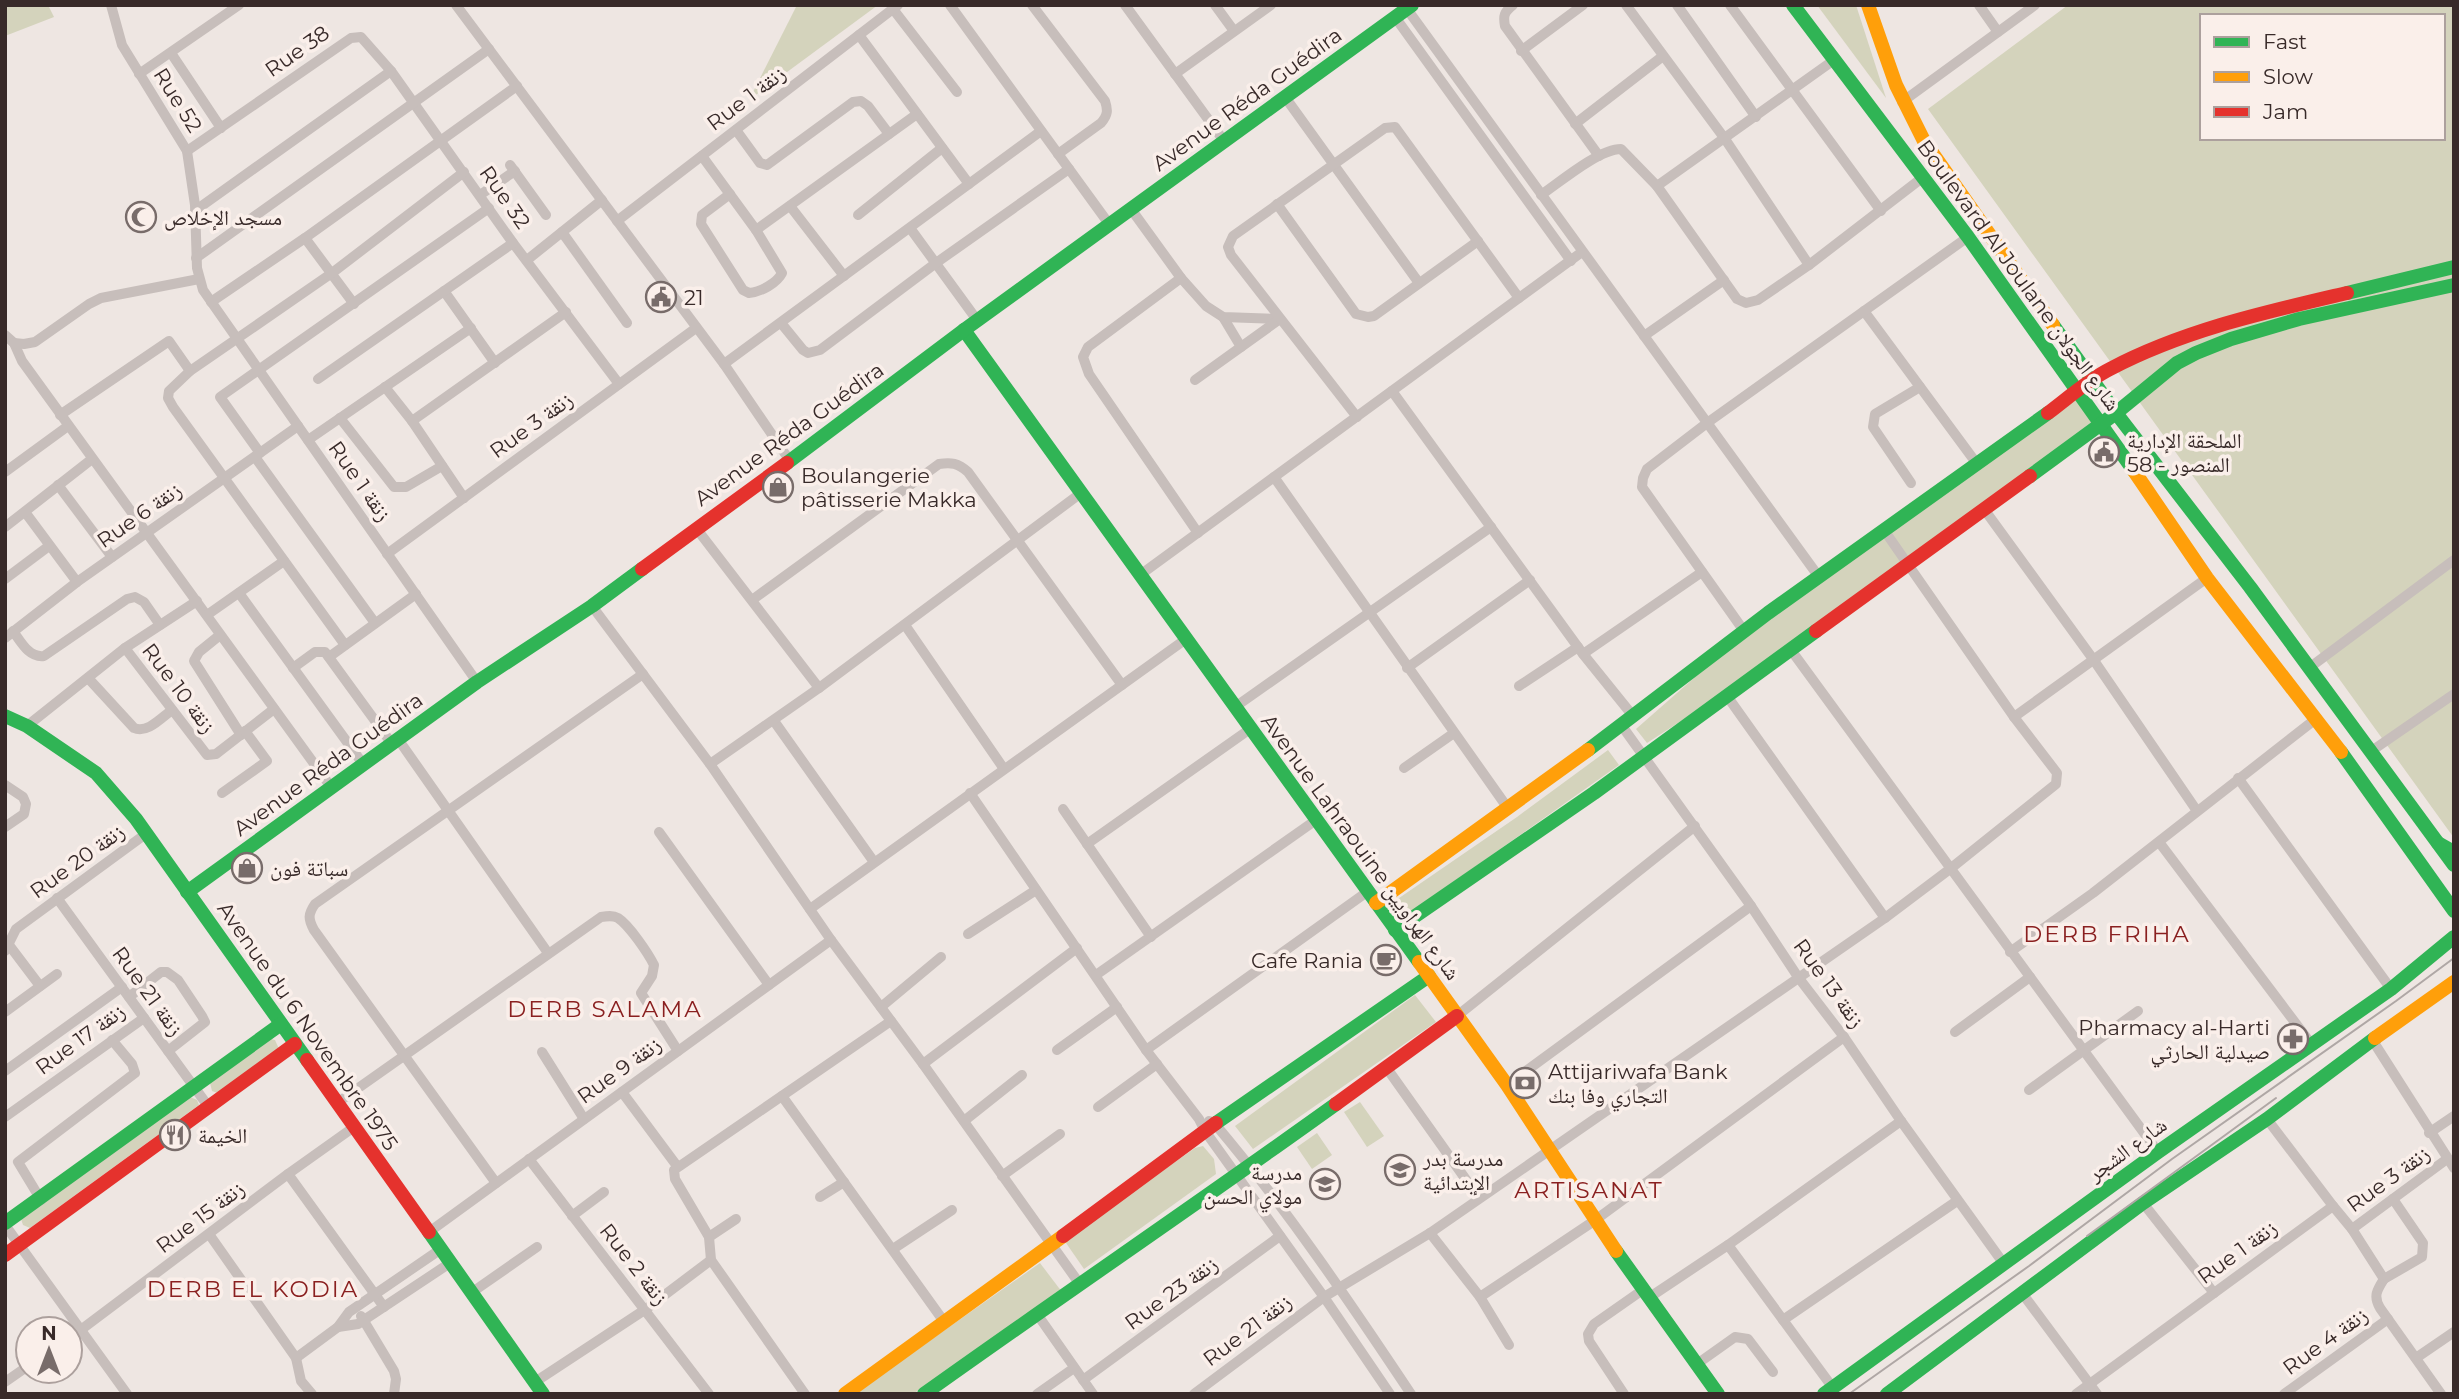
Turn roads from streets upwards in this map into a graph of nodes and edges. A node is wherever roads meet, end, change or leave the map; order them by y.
1 (111, 5) edge
2 (239, 5) edge
3 (456, 5) edge
4 (950, 5) edge
5 (1032, 5) edge
6 (1125, 5) edge
7 (1215, 5) edge
8 (1271, 5) edge
9 (1513, 5) edge
10 (1583, 5) edge
11 (1626, 5) edge
12 (1677, 5) edge
13 (1730, 5) edge
14 (1793, 5) edge
15 (1868, 5) edge
16 (1979, 5) edge
17 (2035, 5) edge
18 (896, 7) edge
19 (1405, 11) edge
20 (1234, 31) junction
21 (1998, 32) junction
22 (859, 35) junction
23 (489, 49) junction
24 (1521, 51) junction
25 (171, 53) junction
26 (1663, 56) junction
27 (1834, 60) junction
28 (391, 71) junction
29 (139, 74) junction
30 (1175, 74) junction
31 (516, 86) junction
32 (1792, 91) junction
33 (957, 92) dead end
34 (1285, 97) junction
35 (1902, 102) junction
36 (414, 103) junction
37 (917, 114) junction
38 (1756, 117) junction
39 (1575, 124) junction
40 (221, 128) junction
41 (736, 130) junction
42 (1041, 131) junction
43 (889, 134) junction
44 (440, 139) junction
45 (1725, 139) junction
46 (1224, 141) junction
47 (942, 148) junction
48 (187, 151) junction
49 (1058, 154) junction
50 (702, 156) junction
51 (1600, 156) junction
52 (1335, 166) junction
53 (1069, 169) junction
54 (464, 172) junction
55 (1922, 178) junction
56 (969, 184) junction
57 (1657, 186) junction
58 (730, 194) junction
59 (480, 195) junction
60 (1541, 195) junction
61 (602, 200) junction
62 (1277, 204) junction
63 (790, 206) junction
64 (489, 208) junction
65 (1131, 209) junction
66 (196, 210) junction
67 (1881, 211) junction
68 (547, 215) dead end
69 (858, 215) dead end
70 (617, 221) junction
71 (1109, 224) junction
72 (910, 228) junction
73 (757, 230) junction
74 (562, 232) junction
75 (1968, 237) junction
76 (305, 238) junction
77 (1478, 241) junction
78 (513, 243) junction
79 (1583, 252) junction
80 (196, 257) junction
81 (527, 260) junction
82 (1571, 261) junction
83 (936, 264) junction
84 (1809, 265) junction
85 (2454, 267) edge
86 (332, 273) junction
87 (844, 276) junction
88 (1181, 278) junction
89 (199, 279) junction
90 (1724, 280) junction
91 (1419, 283) junction
92 (2454, 285) edge
93 (444, 291) junction
94 (1519, 298) junction
95 (211, 302) junction
96 (354, 304) junction
97 (1864, 311) junction
98 (566, 312) junction
99 (1223, 317) junction
100 (1280, 319) junction
101 (977, 320) junction
102 (627, 323) dead end
103 (781, 323) junction
104 (471, 328) junction
105 (696, 328) junction
106 (964, 330) junction
107 (5, 335) edge
108 (1644, 336) junction
109 (237, 341) junction
110 (14, 343) junction
111 (1241, 347) junction
112 (495, 363) junction
113 (724, 364) junction
114 (190, 371) junction
115 (259, 371) junction
116 (318, 379) dead end
117 (1195, 380) dead end
118 (2093, 381) junction
119 (619, 384) junction
120 (385, 387) junction
121 (1920, 387) junction
122 (1392, 391) junction
123 (2079, 391) junction
124 (2116, 413) junction
125 (60, 415) junction
126 (1357, 416) junction
127 (340, 418) junction
128 (412, 421) junction
129 (1707, 423) junction
130 (2102, 423) junction
131 (68, 426) junction
132 (298, 426) junction
133 (308, 440) junction
134 (257, 455) junction
135 (92, 459) junction
136 (790, 461) junction
137 (1977, 464) junction
138 (442, 466) junction
139 (5, 472) edge
140 (1274, 477) junction
141 (224, 479) junction
142 (1911, 483) dead end
143 (58, 485) junction
144 (1081, 493) junction
145 (464, 498) junction
146 (1984, 509) junction
147 (25, 512) junction
148 (5, 527) edge
149 (1491, 527) junction
150 (696, 528) junction
151 (1884, 530) junction
152 (1198, 533) junction
153 (145, 534) junction
154 (1019, 541) junction
155 (49, 546) junction
156 (387, 554) junction
157 (113, 557) junction
158 (2454, 559) edge
159 (284, 561) junction
160 (1908, 565) junction
161 (1702, 572) junction
162 (1140, 575) junction
163 (1819, 577) junction
164 (2207, 578) junction
165 (5, 579) edge
166 (1530, 580) junction
167 (77, 582) junction
168 (239, 593) junction
169 (416, 594) junction
170 (752, 600) junction
171 (197, 601) junction
172 (592, 606) junction
173 (1368, 613) junction
174 (207, 615) junction
175 (375, 623) junction
176 (160, 625) junction
177 (905, 625) junction
178 (1744, 631) junction
179 (9, 635) edge
180 (220, 635) junction
181 (1186, 639) junction
182 (345, 645) junction
183 (125, 649) junction
184 (1581, 650) junction
185 (1791, 650) junction
186 (329, 657) junction
187 (2093, 659) junction
188 (293, 668) junction
189 (1407, 668) junction
190 (2309, 668) junction
191 (642, 674) junction
192 (88, 678) junction
193 (477, 682) junction
194 (1122, 685) junction
195 (1519, 686) dead end
196 (820, 688) junction
197 (2454, 694) edge
198 (1727, 696) junction
199 (1235, 707) junction
200 (274, 709) junction
201 (172, 710) junction
202 (5, 716) edge
203 (2014, 717) junction
204 (2317, 718) junction
205 (774, 721) junction
206 (1627, 721) junction
207 (27, 726) junction
208 (1250, 729) junction
209 (243, 733) junction
210 (1454, 733) junction
211 (395, 741) junction
212 (2370, 751) junction
213 (1645, 756) junction
214 (363, 764) junction
215 (710, 764) junction
216 (1404, 768) dead end
217 (1004, 769) junction
218 (2238, 778) junction
219 (5, 785) edge
220 (331, 787) junction
221 (222, 793) dead end
222 (970, 793) junction
223 (1507, 807) junction
224 (1063, 809) dead end
225 (448, 811) junction
226 (2197, 811) junction
227 (1316, 820) junction
228 (1695, 826) junction
229 (5, 827) edge
230 (659, 832) dead end
231 (147, 833) junction
232 (2159, 842) junction
233 (2438, 843) junction
234 (1087, 844) junction
235 (2454, 852) edge
236 (874, 863) junction
237 (2454, 865) edge
238 (1950, 869) junction
239 (1036, 890) junction
240 (187, 892) junction
241 (1371, 897) junction
242 (57, 898) junction
243 (1751, 905) junction
244 (810, 909) junction
245 (2454, 911) edge
246 (1885, 918) junction
247 (1395, 930) junction
248 (968, 934) dead end
249 (1151, 937) junction
250 (2454, 937) edge
251 (831, 940) junction
252 (7, 948) edge
253 (1077, 948) junction
254 (2010, 952) junction
255 (548, 953) junction
256 (941, 957) dead end
257 (57, 974) dead end
258 (1096, 975) junction
259 (1429, 976) junction
260 (1798, 977) junction
261 (2030, 977) junction
262 (2454, 982) edge
263 (769, 985) junction
264 (40, 986) junction
265 (122, 987) junction
266 (2391, 989) junction
267 (129, 997) junction
268 (881, 1007) junction
269 (1117, 1007) junction
270 (2138, 1011) dead end
271 (5, 1012) edge
272 (1457, 1016) junction
273 (144, 1018) junction
274 (891, 1021) junction
275 (281, 1024) junction
276 (1955, 1032) dead end
277 (1844, 1037) junction
278 (113, 1040) junction
279 (2373, 1041) junction
280 (295, 1044) junction
281 (2312, 1045) junction
282 (1057, 1050) dead end
283 (1146, 1050) junction
284 (2083, 1050) junction
285 (168, 1051) junction
286 (678, 1051) junction
287 (542, 1052) dead end
288 (405, 1054) junction
289 (923, 1064) junction
290 (1157, 1064) junction
291 (1386, 1067) junction
292 (5, 1071) edge
293 (1022, 1074) dead end
294 (1507, 1085) junction
295 (194, 1088) junction
296 (2029, 1090) dead end
297 (622, 1092) junction
298 (782, 1096) junction
299 (337, 1103) junction
300 (208, 1106) junction
301 (1098, 1107) dead end
302 (2454, 1116) edge
303 (5, 1117) edge
304 (584, 1119) junction
305 (2267, 1119) junction
306 (964, 1121) junction
307 (1900, 1121) junction
308 (1206, 1124) junction
309 (354, 1128) junction
310 (2429, 1133) junction
311 (1060, 1134) dead end
312 (1548, 1150) junction
313 (2158, 1152) junction
314 (529, 1159) junction
315 (2450, 1164) edge
316 (677, 1166) junction
317 (1251, 1166) junction
318 (288, 1174) junction
319 (1238, 1175) junction
320 (1002, 1177) junction
321 (844, 1182) junction
322 (496, 1183) junction
323 (604, 1192) dead end
324 (820, 1196) dead end
325 (1479, 1198) junction
326 (2393, 1199) junction
327 (41, 1200) junction
328 (1957, 1200) junction
329 (2143, 1203) junction
330 (2333, 1206) junction
331 (952, 1210) dead end
332 (572, 1216) junction
333 (736, 1219) dead end
334 (1594, 1221) junction
335 (5, 1224) edge
336 (2351, 1229) junction
337 (429, 1232) junction
338 (1430, 1233) junction
339 (209, 1234) junction
340 (1280, 1236) junction
341 (709, 1237) junction
342 (19, 1245) junction
343 (1728, 1245) junction
344 (1050, 1246) junction
345 (537, 1247) dead end
346 (441, 1249) junction
347 (893, 1250) junction
348 (5, 1255) edge
349 (711, 1260) junction
350 (450, 1263) junction
351 (2004, 1264) junction
352 (2384, 1279) junction
353 (1079, 1283) junction
354 (1340, 1288) junction
355 (471, 1293) junction
356 (1647, 1293) junction
357 (2022, 1293) junction
358 (2214, 1293) junction
359 (374, 1294) junction
360 (1324, 1297) junction
361 (1480, 1297) junction
362 (384, 1307) junction
363 (356, 1308) junction
364 (646, 1309) junction
365 (1037, 1314) junction
366 (70, 1315) edge
367 (364, 1320) junction
368 (1783, 1320) junction
369 (2388, 1320) junction
370 (945, 1323) junction
371 (338, 1327) junction
372 (84, 1328) edge
373 (2454, 1332) edge
374 (84, 1334) edge
375 (1508, 1345) dead end
376 (2416, 1358) junction
377 (296, 1359) junction
378 (1697, 1364) junction
379 (1074, 1368) junction
380 (1773, 1372) dead end
381 (1083, 1380) junction
382 (2090, 1384) junction
383 (539, 1388) edge
384 (1829, 1391) edge
385 (127, 1394) edge
386 (312, 1394) edge
387 (394, 1394) edge
388 (709, 1394) edge
389 (805, 1394) edge
390 (845, 1394) edge
391 (923, 1394) edge
392 (1037, 1394) edge
393 (1093, 1394) edge
394 (1194, 1394) edge
395 (1390, 1394) edge
396 (1411, 1394) edge
397 (1624, 1394) edge
398 (1718, 1394) edge
399 (1887, 1394) edge
400 (2076, 1394) edge
401 (2097, 1394) edge
402 (2284, 1394) edge
403 (2441, 1394) edge

1 - 29 street, Rue 52
2 - 25 street
3 - 23 street
4 - 42 street
5 - 49 street
6 - 30 street
7 - 20 street
8 - 20 street
9 - 24 street
10 - 24 street
11 - 26 street
12 - 38 street
13 - 32 street
14 - 27 street, Boulevard Al Joulane شارع الجولان
15 - 35 street, Boulevard Al Joulane شارع الجولان
16 - 21 street
17 - 21 street
18 - 22 street, Rue 1 زنقة
18 - 33 street
19 - 34 street, Avenue Réda Guédira
19 - 60 street
19 - 82 street
20 - 30 street
21 - 35 street
22 - 37 street
22 - 41 street, Rue 1 زنقة
23 - 31 street
23 - 36 street
24 - 39 street
25 - 29 street
25 - 40 street
26 - 39 street
26 - 45 street
27 - 32 street
27 - 55 street, Boulevard Al Joulane شارع الجولان
28 - 36 street, Rue 38
28 - 40 street, Rue 38
28 - 66 street
29 - 48 street, Rue 52
30 - 46 street
31 - 44 street
31 - 61 street
32 - 38 street
32 - 67 street
34 - 46 street, Avenue Réda Guédira
34 - 52 street
35 - 118 street, Boulevard Al Joulane شارع الجولان
36 - 44 street, Rue 32
36 - 80 street
37 - 43 street
37 - 47 street
38 - 45 street
39 - 51 street
40 - 48 street, Rue 38
41 - 43 street
41 - 50 street, Rue 1 زنقة
42 - 49 street
42 - 56 street
43 - 63 street
44 - 54 street, Rue 32
44 - 76 street
45 - 57 street
45 - 84 street
46 - 65 street, Avenue Réda Guédira
47 - 56 street
47 - 69 street
48 - 66 street, Rue 52
49 - 53 street
50 - 58 street
50 - 70 street, Rue 1 زنقة
51 - 57 street
51 - 60 street
52 - 62 street
52 - 77 street
52 - 91 street
53 - 71 street
53 - 83 street
54 - 59 street, Rue 32
54 - 86 street
55 - 67 street
55 - 75 street, Boulevard Al Joulane شارع الجولان
56 - 72 street
57 - 90 street
58 - 73 street
58 - 73 street
59 - 64 street, Rue 32
59 - 68 street
60 - 79 street
61 - 70 street
61 - 74 street
62 - 91 street
62 - 100 street
63 - 73 street
63 - 87 street
64 - 78 street, Rue 32
64 - 96 street
65 - 71 street, Avenue Réda Guédira
65 - 88 street
66 - 80 street, Rue 52
67 - 84 street
70 - 105 street
71 - 101 street, Avenue Réda Guédira
72 - 83 street
72 - 87 street
74 - 81 street
74 - 102 street
75 - 97 street
75 - 123 street, Boulevard Al Joulane شارع الجولان
76 - 86 street
76 - 95 street
77 - 91 street
77 - 94 street
78 - 81 street, Rue 32
78 - 93 street
79 - 82 street
79 - 108 street
80 - 89 street, Rue 52
81 - 98 street, Rue 32
82 - 94 street
83 - 101 street
83 - 103 street
84 - 90 street
85 - 118 street
86 - 96 street
86 - 109 street
87 - 103 street
88 - 99 street
88 - 152 street
89 - 95 street, Rue 52
89 - 110 street
90 - 108 street
92 - 124 street
93 - 104 street
93 - 116 street
94 - 122 street
95 - 109 street, Rue 1 زنقة
96 - 115 street
97 - 121 street
97 - 129 street
98 - 112 street
98 - 119 street
99 - 100 street
99 - 111 street
100 - 111 street
100 - 126 street
101 - 106 street, Avenue Réda Guédira
103 - 113 street
104 - 112 street
104 - 120 street
105 - 113 street
105 - 119 street, Rue 3 زنقة
106 - 136 street, Avenue Réda Guédira
106 - 144 street, Avenue Lahraouine شارع الهراويين
107 - 110 street
108 - 129 street
109 - 114 street
109 - 115 street, Rue 1 زنقة
110 - 125 street
111 - 117 street
112 - 128 street
113 - 136 street
114 - 125 street
114 - 141 street
115 - 132 street, Rue 1 زنقة
115 - 134 street
118 - 123 street
118 - 124 street, Boulevard Al Joulane شارع الجولان
119 - 145 street, Rue 3 زنقة
120 - 127 street
120 - 128 street
121 - 137 street
121 - 142 street
122 - 126 street
122 - 149 street, Rue 13 زنقة
123 - 130 street, Boulevard Al Joulane شارع الجولان
123 - 137 street
124 - 130 street
124 - 190 street, Boulevard Al Joulane شارع الجولان
125 - 131 street
126 - 140 street
127 - 133 street
127 - 138 street
128 - 138 street
129 - 161 street
129 - 163 street
130 - 146 street
130 - 164 street, Boulevard Al Joulane شارع الجولان
131 - 135 street
131 - 139 street
132 - 133 street, Rue 1 زنقة
132 - 134 street, Rue 6 زنقة
133 - 156 street, Rue 1 زنقة
134 - 141 street, Rue 6 زنقة
134 - 175 street
135 - 143 street
135 - 153 street
136 - 150 street, Avenue Réda Guédira
137 - 151 street
138 - 145 street
140 - 152 street
140 - 173 street
141 - 153 street, Rue 6 زنقة
141 - 159 street
143 - 147 street
143 - 157 street
144 - 154 street
144 - 162 street, Avenue Lahraouine شارع الهراويين
145 - 156 street, Rue 3 زنقة
146 - 160 street
146 - 187 street
147 - 148 street
147 - 155 street
149 - 166 street, Rue 13 زنقة
149 - 173 street
150 - 170 street
150 - 172 street, Avenue Réda Guédira
151 - 160 street, Rue 21 زنقة
151 - 163 street
152 - 162 street
153 - 157 street, Rue 6 زنقة
153 - 171 street
154 - 170 street
154 - 177 street
154 - 194 street
155 - 165 street
155 - 167 street
156 - 169 street, Rue 1 زنقة
157 - 167 street, Rue 6 زنقة
158 - 190 street
159 - 168 street
159 - 182 street
160 - 185 street
160 - 203 street, Rue 21 زنقة
161 - 178 street
161 - 184 street
162 - 181 street, Avenue Lahraouine شارع الهراويين
163 - 178 street
164 - 187 street
164 - 204 street, Boulevard Al Joulane شارع الجولان
166 - 184 street, Rue 13 زنقة
166 - 189 street
167 - 179 street, Rue 6 زنقة
168 - 174 street
168 - 188 street
169 - 175 street
169 - 193 street, Rue 1 زنقة
170 - 196 street
171 - 174 street
171 - 176 street
172 - 191 street
172 - 193 street, Avenue Réda Guédira
173 - 189 street
173 - 199 street
174 - 180 street
175 - 182 street
176 - 179 street
176 - 183 street
177 - 196 street
177 - 217 street
178 - 206 street
180 - 200 street
180 - 209 street
181 - 194 street
181 - 199 street, Avenue Lahraouine شارع الهراويين
182 - 186 street
183 - 192 street
183 - 201 street, Rue 10 زنقة
184 - 195 street
184 - 206 street, Rue 13 زنقة
185 - 198 street
185 - 238 street
186 - 188 street
186 - 211 street
187 - 203 street
187 - 226 street
188 - 214 street
189 - 210 street
190 - 212 street, Boulevard Al Joulane شارع الجولان
191 - 215 street
191 - 225 street
192 - 201 street
192 - 207 street
193 - 211 street, Avenue Réda Guédira
194 - 217 street
196 - 205 street
197 - 212 street
198 - 213 street
198 - 246 street
199 - 208 street, Avenue Lahraouine شارع الهراويين
200 - 209 street
200 - 220 street
201 - 209 street, Rue 10 زنقة
202 - 207 street, Avenue du 6 Novembre 1975
203 - 238 street, Rue 21 زنقة
204 - 218 street
204 - 245 street, Boulevard Al Joulane شارع الجولان
205 - 215 street
205 - 236 street
206 - 213 street, Rue 13 زنقة
206 - 223 street
207 - 231 street, Avenue du 6 Novembre 1975
208 - 227 street, Avenue Lahraouine شارع الهراويين
208 - 234 street
209 - 221 street
210 - 216 street
210 - 223 street
211 - 214 street, Avenue Réda Guédira
211 - 225 street
212 - 233 street, Boulevard Al Joulane شارع الجولان
213 - 228 street, Rue 13 زنقة
213 - 247 street
214 - 220 street, Avenue Réda Guédira
215 - 244 street
217 - 222 street
218 - 226 street
218 - 266 street
219 - 229 street
220 - 240 street, Avenue Réda Guédira
222 - 236 street
222 - 239 street
223 - 241 street
224 - 234 street
225 - 255 street
225 - 288 street
226 - 232 street
227 - 241 street, Avenue Lahraouine شارع الهراويين
227 - 249 street
228 - 243 street, Rue 13 زنقة
228 - 272 street
230 - 263 street
231 - 240 street, Avenue du 6 Novembre 1975
231 - 242 street, Rue 20 زنقة
232 - 254 street
232 - 281 street
233 - 235 street
233 - 237 street, Boulevard Al Joulane شارع الجولان
234 - 249 street
236 - 244 street
238 - 246 street, Rue 21 زنقة
238 - 254 street
239 - 248 street
239 - 253 street
240 - 275 street, Avenue du 6 Novembre 1975
241 - 247 street, Avenue Lahraouine شارع الهراويين
241 - 283 street
242 - 252 street, Rue 20 زنقة
242 - 265 street, Rue 21 زنقة
243 - 260 street, Rue 13 زنقة
243 - 294 street
244 - 251 street
246 - 260 street, Rue 21 زنقة
247 - 259 street, Avenue Lahraouine شارع الهراويين
249 - 258 street
250 - 266 street, شارع الشجر
251 - 263 street, Rue 9 زنقة
251 - 268 street
252 - 264 street
253 - 258 street
253 - 289 street
254 - 261 street
255 - 286 street
255 - 288 street
256 - 268 street
257 - 264 street
258 - 269 street
259 - 272 street, Avenue Lahraouine شارع الهراويين
259 - 308 street
260 - 277 street, Rue 13 زنقة
260 - 312 street, Rue 21 زنقة
261 - 276 street
261 - 284 street
262 - 279 street
263 - 286 street, Rue 9 زنقة
264 - 271 street
265 - 267 street, Rue 21 زنقة
265 - 292 street
266 - 281 street, شارع الشجر
267 - 273 street, Rue 21 زنقة
267 - 285 street
268 - 274 street
269 - 282 street
269 - 283 street
270 - 284 street
272 - 291 street
272 - 294 street, Avenue Lahraouine شارع الهراويين
273 - 278 street, Rue 17 زنقة
273 - 285 street, Rue 21 زنقة
274 - 289 street
274 - 298 street
275 - 280 street, Avenue du 6 Novembre 1975
275 - 295 street
277 - 307 street, Rue 13 زنقة
277 - 334 street
278 - 303 street, Rue 17 زنقة
278 - 327 street
279 - 305 street
279 - 310 street
280 - 299 street, Avenue du 6 Novembre 1975
280 - 300 street
281 - 313 street, شارع الشجر
283 - 290 street
284 - 296 street
284 - 313 street
285 - 295 street, Rue 21 زنقة
286 - 297 street, Rue 9 زنقة
287 - 304 street
288 - 299 street
288 - 322 street
289 - 306 street
290 - 301 street
290 - 308 street
291 - 317 street
291 - 325 street
293 - 306 street
294 - 312 street, Avenue Lahraouine شارع الهراويين
295 - 300 street, Rue 21 زنقة
295 - 327 street
297 - 304 street, Rue 9 زنقة
297 - 316 street
298 - 316 street
298 - 321 street
299 - 309 street, Avenue du 6 Novembre 1975
300 - 342 street
302 - 310 street
304 - 314 street, Rue 9 زنقة
305 - 329 street
305 - 330 street
306 - 320 street
307 - 328 street, Rue 13 زنقة
307 - 343 street
308 - 317 street
308 - 319 street
308 - 344 street
309 - 318 street, Rue 15 زنقة
309 - 337 street, Avenue du 6 Novembre 1975
310 - 315 street
311 - 320 street
312 - 325 street, Rue 21 زنقة
312 - 334 street, Avenue Lahraouine شارع الهراويين
313 - 351 street, شارع الشجر
314 - 322 street, Rue 9 زنقة
314 - 332 street, Rue 2 زنقة
315 - 326 street, Rue 3 زنقة
316 - 341 street
317 - 319 street
317 - 354 street
318 - 339 street, Rue 15 زنقة
318 - 359 street
319 - 340 street
319 - 353 street
320 - 344 street
321 - 324 street
321 - 347 street
322 - 337 street, Rue 9 زنقة
323 - 332 street
325 - 338 street, Rue 21 زنقة
326 - 336 street, Rue 3 زنقة
326 - 352 street
327 - 335 street
328 - 351 street, Rue 13 زنقة
328 - 368 street
329 - 357 street
329 - 358 street
330 - 336 street
330 - 358 street, Rue 1 زنقة
331 - 347 street
332 - 364 street, Rue 2 زنقة
333 - 341 street
334 - 356 street, Avenue Lahraouine شارع الهراويين
334 - 361 street
335 - 342 street
336 - 352 street
337 - 346 street, Avenue du 6 Novembre 1975
338 - 354 street, Rue 21 زنقة
338 - 361 street
339 - 372 street, Rue 15 زنقة
339 - 377 street
340 - 360 street
340 - 381 street, Rue 23 زنقة
341 - 349 street
342 - 348 street
342 - 366 street
343 - 356 street
343 - 368 street
344 - 353 street
344 - 370 street
345 - 355 street
346 - 350 street, Avenue du 6 Novembre 1975
346 - 359 street
347 - 370 street
349 - 364 street
349 - 389 street
350 - 355 street, Avenue du 6 Novembre 1975
350 - 362 street
351 - 384 street, شارع الشجر
352 - 369 street
353 - 365 street
354 - 360 street, Rue 21 زنقة
354 - 396 street
355 - 383 street, Avenue du 6 Novembre 1975
356 - 378 street, Avenue Lahraouine شارع الهراويين
356 - 397 street
357 - 382 street
357 - 399 street
358 - 382 street, Rue 1 زنقة
359 - 362 street
359 - 363 street
360 - 394 street, Rue 21 زنقة
360 - 395 street
361 - 375 street
362 - 367 street
363 - 367 street
363 - 371 street
364 - 383 street
364 - 388 street, Rue 2 زنقة
365 - 379 street
365 - 391 street
367 - 371 street
367 - 387 street
368 - 384 street
369 - 376 street
369 - 402 street, Rue 4 زنقة
370 - 390 street
371 - 377 street
373 - 376 street
374 - 385 street
376 - 403 street
377 - 386 street
378 - 380 street
378 - 398 street, Avenue Lahraouine شارع الهراويين
379 - 381 street
379 - 392 street
381 - 393 street
382 - 400 street, Rue 1 زنقة
382 - 401 street

